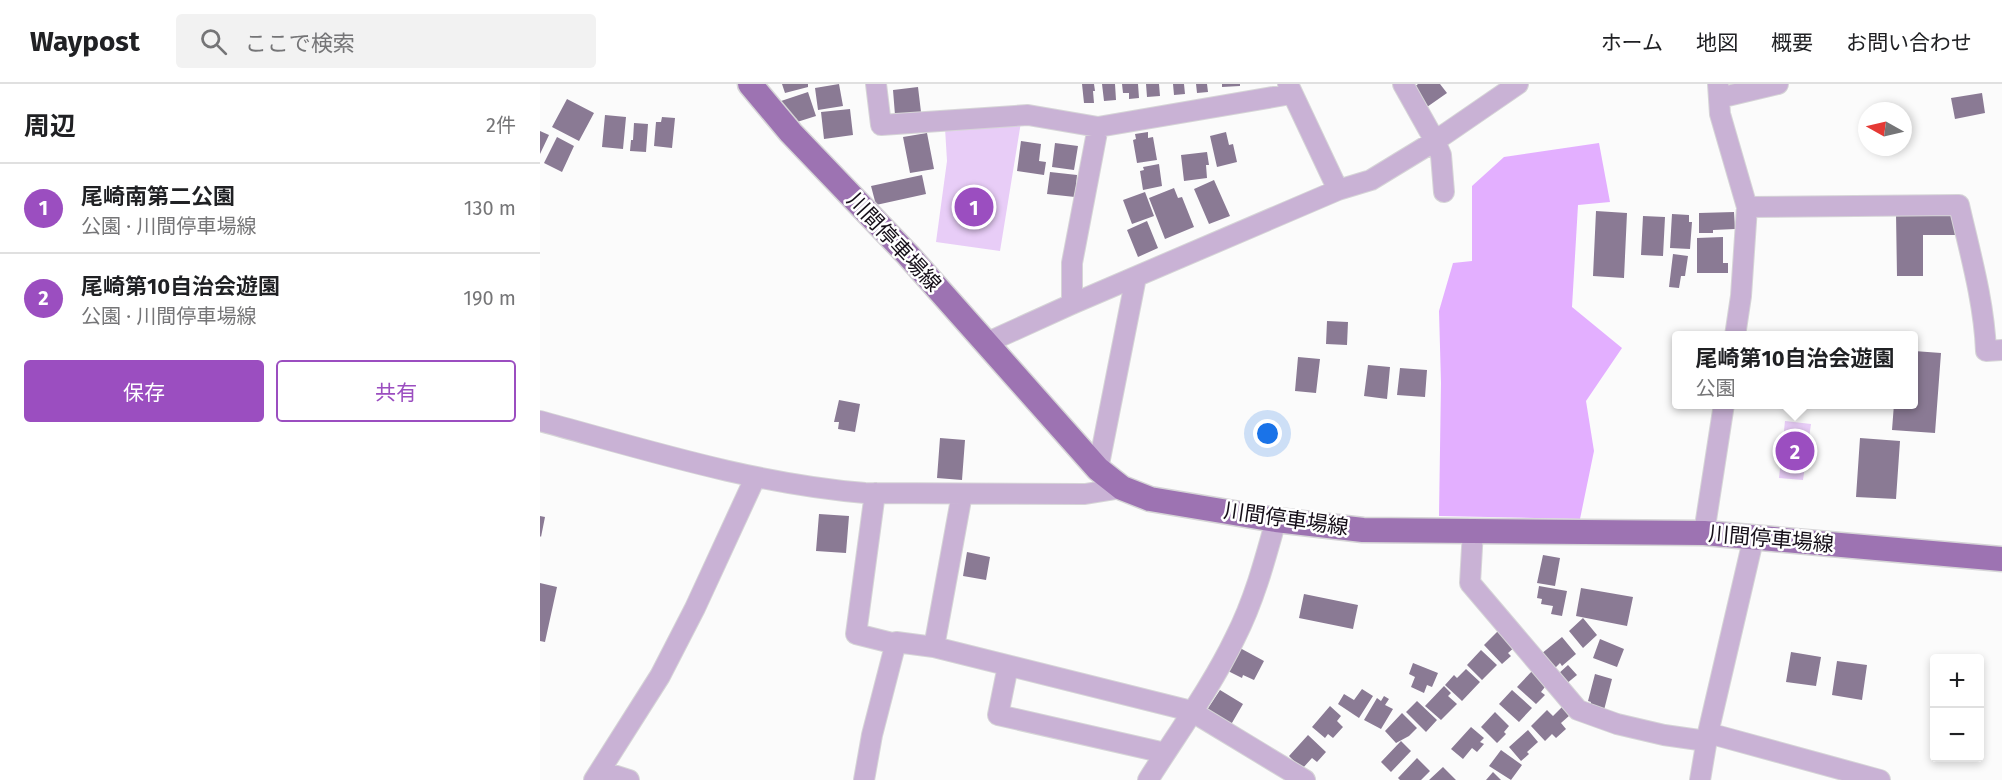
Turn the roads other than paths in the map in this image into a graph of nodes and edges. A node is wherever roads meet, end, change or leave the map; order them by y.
1 (750, 84) edge
2 (876, 84) edge
3 (1403, 84) edge
4 (1518, 84) edge
5 (1778, 84) edge
6 (1289, 89) edge
7 (1718, 91) edge
8 (1098, 127) junction
9 (1435, 141) junction
10 (1338, 190) junction
11 (1444, 192) dead end
12 (1747, 207) junction
13 (1136, 277) junction
14 (1072, 304) junction
15 (1735, 331) edge
16 (987, 343) junction
17 (2002, 350) edge
18 (1723, 409) edge
19 (540, 421) edge
20 (1098, 469) junction
21 (755, 478) junction
22 (1122, 488) junction
23 (875, 493) junction
24 (962, 494) junction
25 (1276, 520) junction
26 (1473, 530) junction
27 (1704, 533) junction
28 (1754, 536) junction
29 (2002, 559) edge
30 (896, 644) junction
31 (934, 647) junction
32 (1008, 666) junction
33 (1191, 711) junction
34 (1707, 737) junction
35 (1165, 753) junction
36 (597, 775) edge
37 (629, 780) edge
38 (864, 780) edge
39 (1148, 780) edge
40 (1305, 780) edge
41 (1700, 780) edge
42 (1880, 780) edge

1 - 16 main road, 川間停車場線
2 - 8 street
3 - 9 street
4 - 9 street
5 - 7 street
6 - 8 street
6 - 10 street
7 - 12 street
8 - 14 street
9 - 10 street
9 - 11 street
10 - 13 street
12 - 15 street
12 - 17 street
13 - 14 street
13 - 20 street
14 - 16 street
16 - 20 main road, 川間停車場線
18 - 27 street
19 - 21 street
20 - 22 main road, 川間停車場線
21 - 23 street
21 - 36 street
22 - 24 street
22 - 25 main road, 川間停車場線
23 - 24 street
23 - 30 street
24 - 31 street
25 - 26 main road, 川間停車場線
25 - 33 street
26 - 27 main road, 川間停車場線
26 - 34 street
27 - 28 main road, 川間停車場線
28 - 29 main road, 川間停車場線
28 - 34 street
30 - 31 street
30 - 38 street
31 - 32 street
32 - 33 street
32 - 35 street
33 - 35 street
33 - 40 street
34 - 41 street
34 - 42 street
35 - 39 street
36 - 37 street

